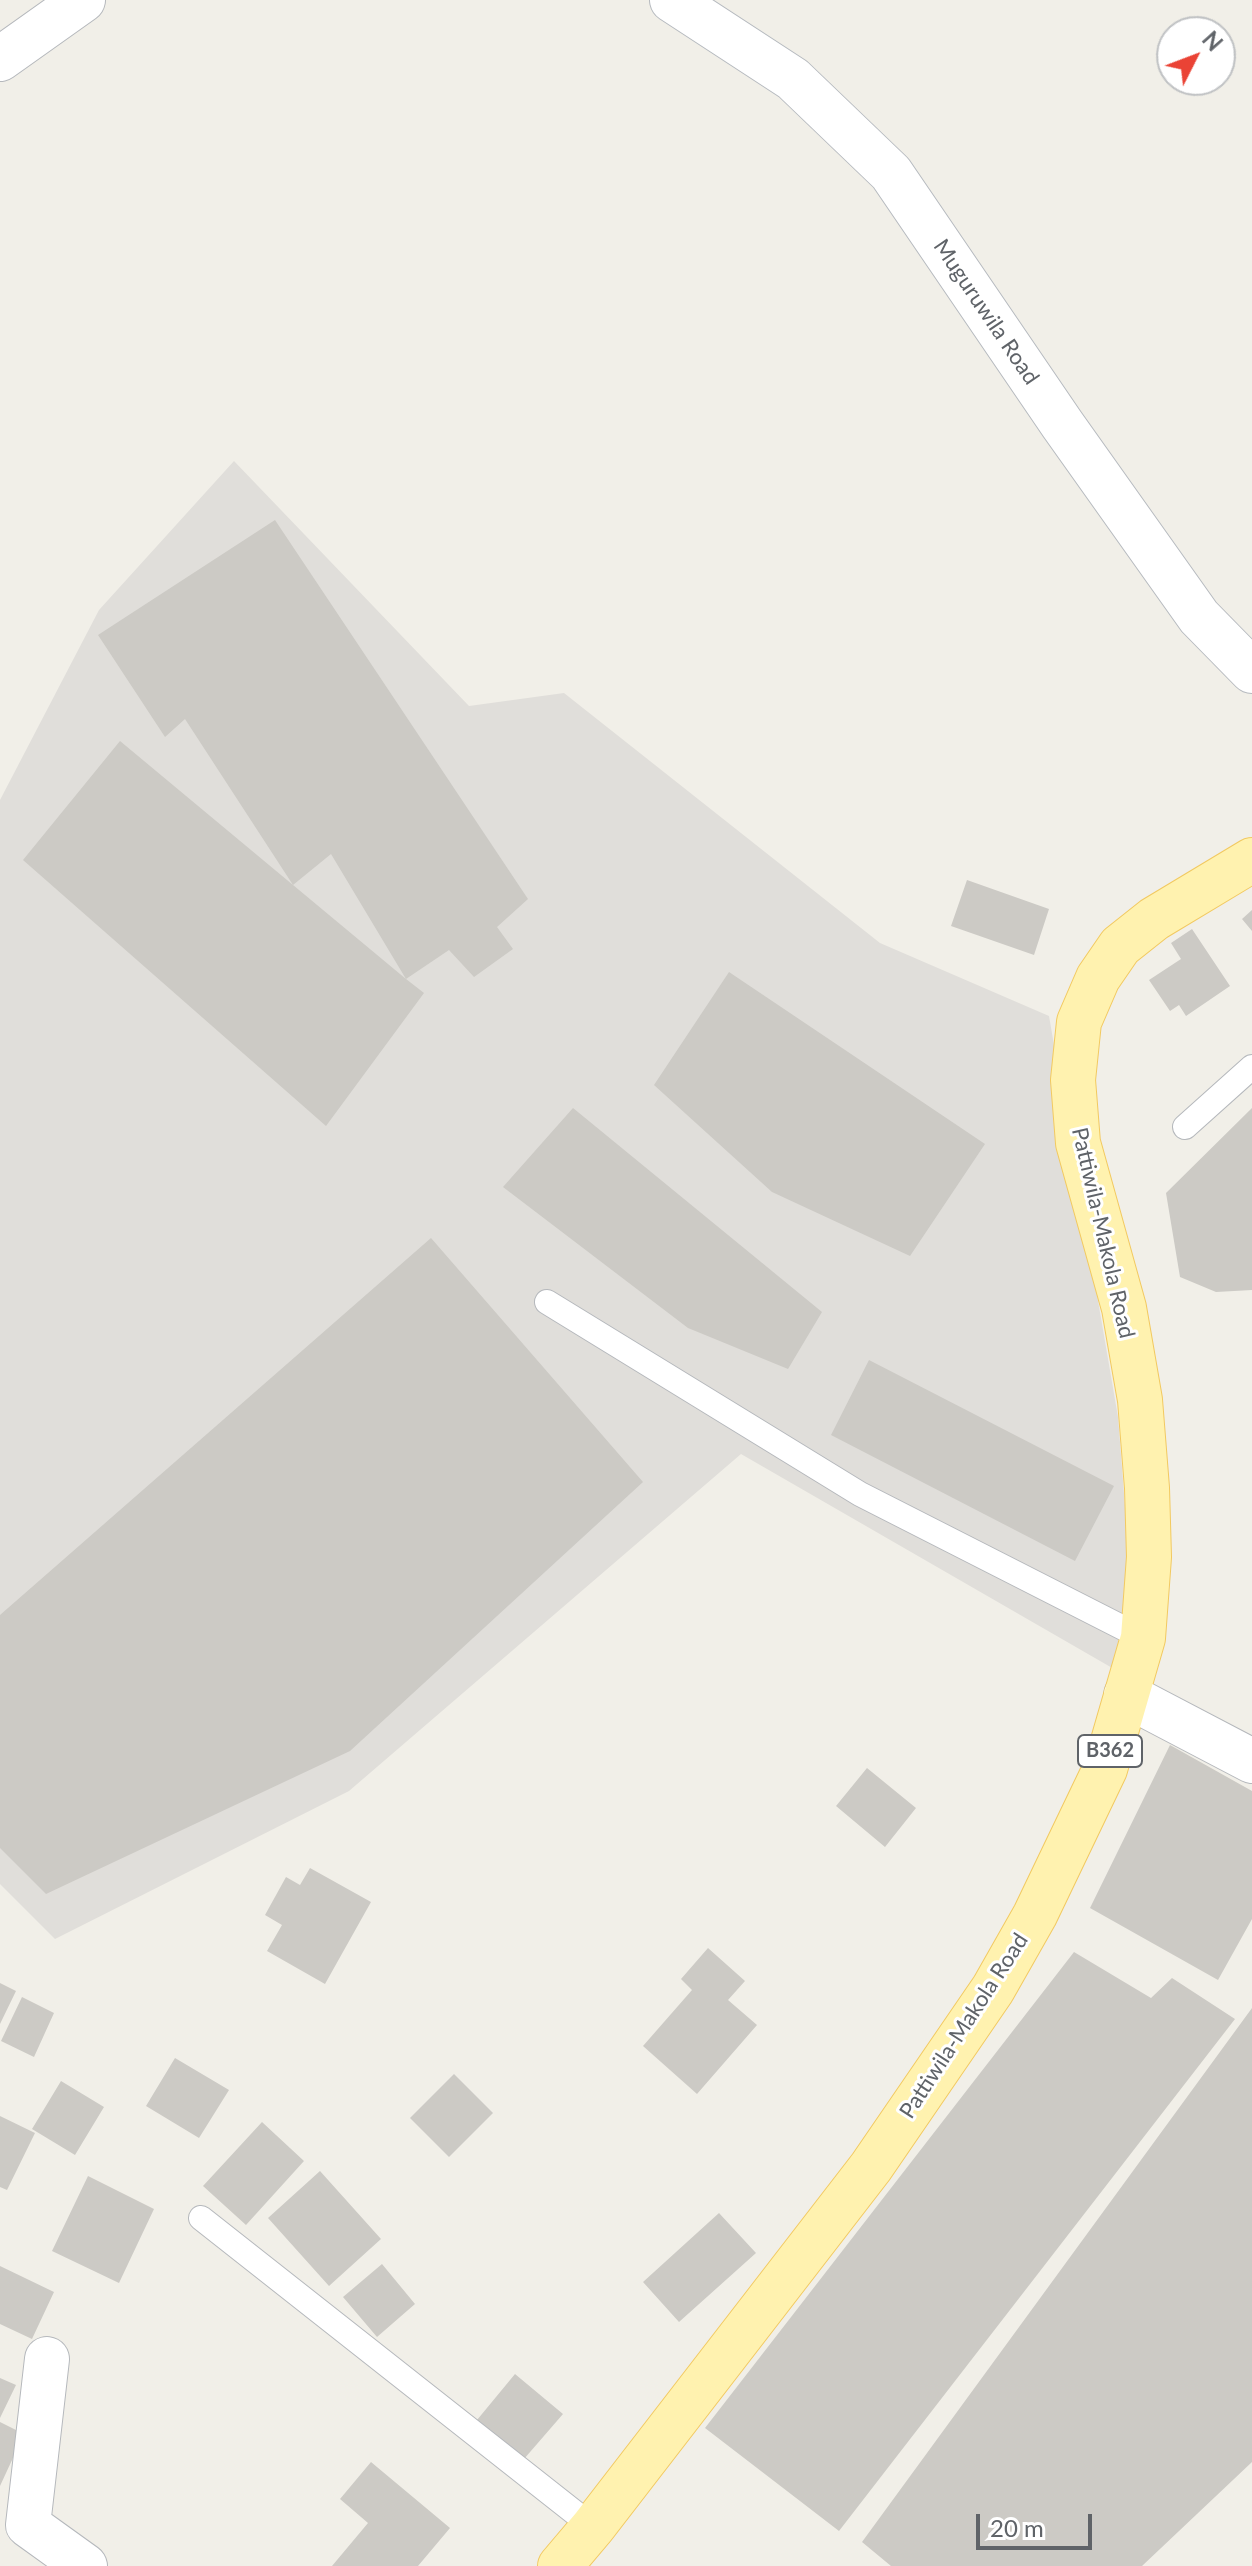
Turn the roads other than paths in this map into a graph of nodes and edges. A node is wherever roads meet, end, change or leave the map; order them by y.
1 (83, 0) edge
2 (672, 0) edge
3 (0, 59) edge
4 (1252, 671) edge
5 (1252, 860) edge
6 (1252, 1067) edge
7 (1185, 1127) dead end
8 (547, 1302) dead end
9 (1143, 1638) junction
10 (1126, 1695) junction
11 (1252, 1761) edge
12 (201, 2218) dead end
13 (47, 2359) dead end
14 (593, 2527) junction
15 (85, 2566) edge
16 (560, 2566) edge

1 - 3 street
2 - 4 street, Muguruwila Road
5 - 9 main road, Pattiwila-Makola Road / B362
6 - 7 lane
8 - 9 lane
9 - 10 main road, Pattiwila-Makola Road / B362
10 - 11 street
10 - 14 main road, Pattiwila-Makola Road / B362
12 - 14 lane
13 - 15 street
14 - 16 main road, Pattiwila-Makola Road / B362

